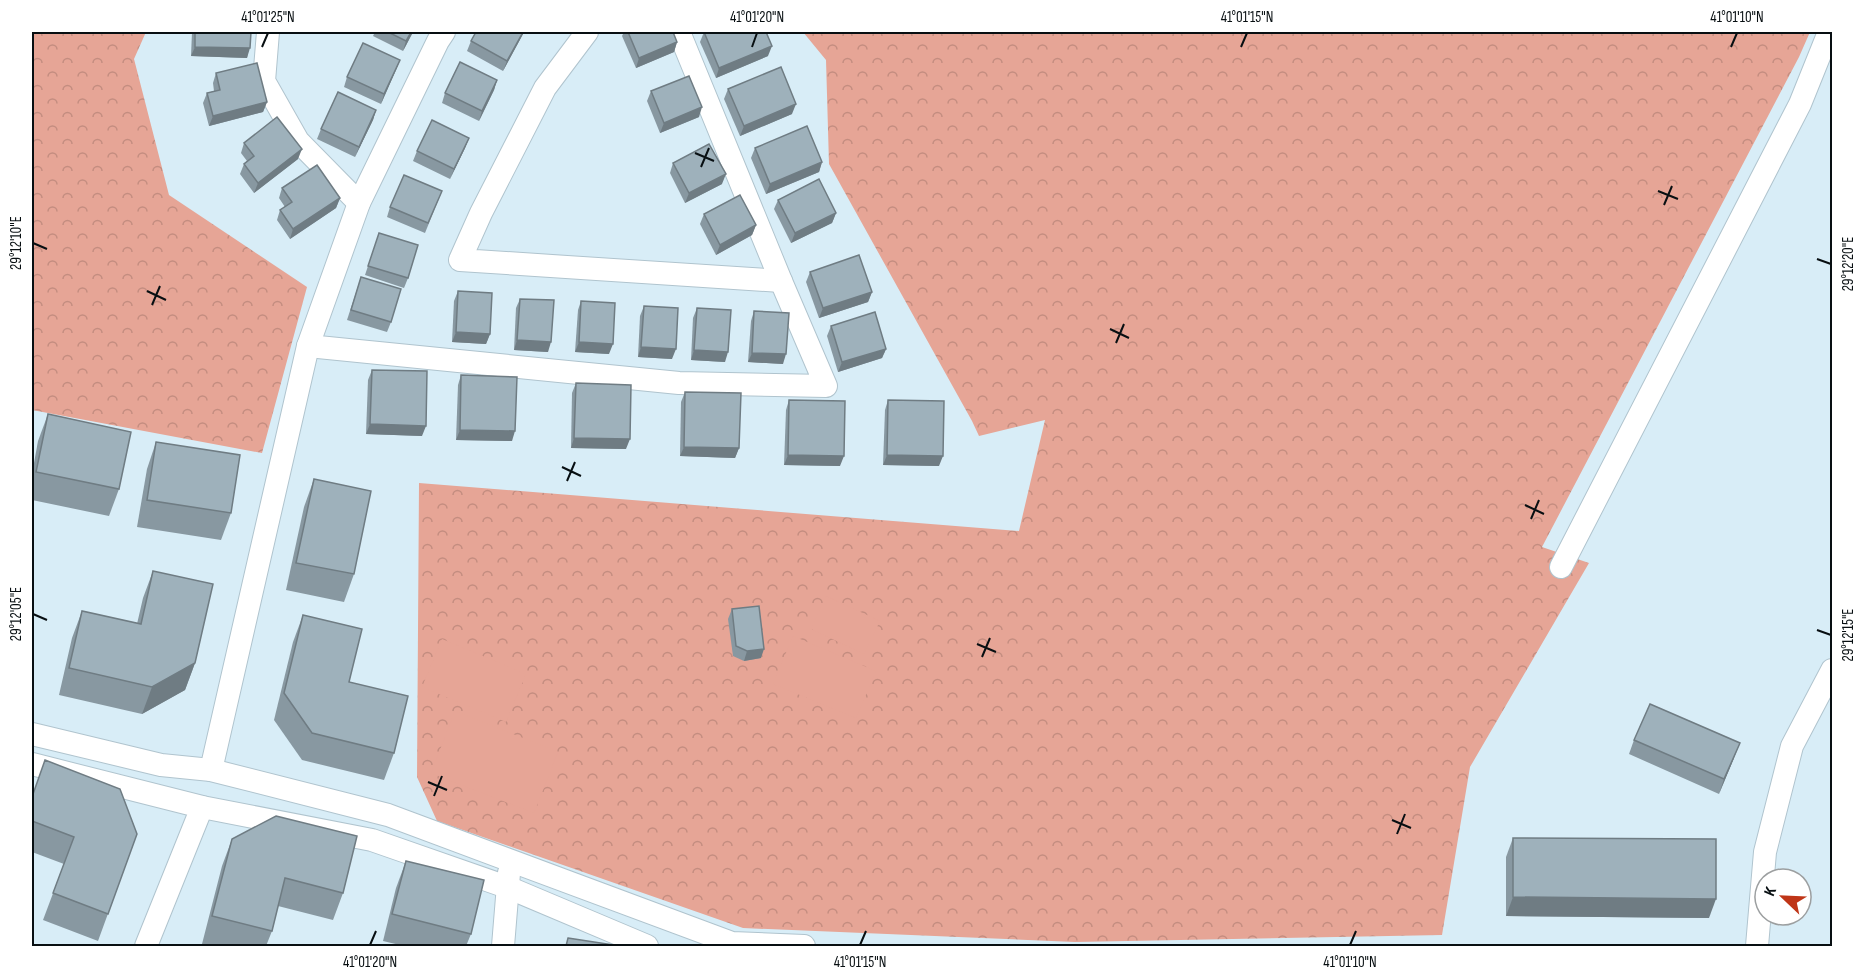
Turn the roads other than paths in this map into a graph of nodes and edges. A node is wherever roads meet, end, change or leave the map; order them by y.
1 (268, 32) edge
2 (444, 32) edge
3 (587, 32) edge
4 (679, 32) edge
5 (1829, 32) edge
6 (359, 203) junction
7 (781, 281) junction
8 (308, 346) junction
9 (1561, 567) dead end
10 (1833, 670) edge
11 (32, 734) edge
12 (32, 764) edge
13 (211, 770) junction
14 (202, 807) junction
15 (510, 860) junction
16 (507, 887) junction
17 (146, 946) edge
18 (503, 946) edge
19 (647, 946) edge
20 (804, 946) edge
21 (1757, 946) edge

1 - 6 street
2 - 6 street
3 - 7 street
4 - 7 street
5 - 9 street
6 - 8 street
7 - 8 street
8 - 13 street
10 - 21 street
11 - 13 street
12 - 14 street
13 - 14 street
13 - 15 street
14 - 16 street
14 - 17 street
15 - 16 street
15 - 20 street
16 - 18 street
16 - 19 street

